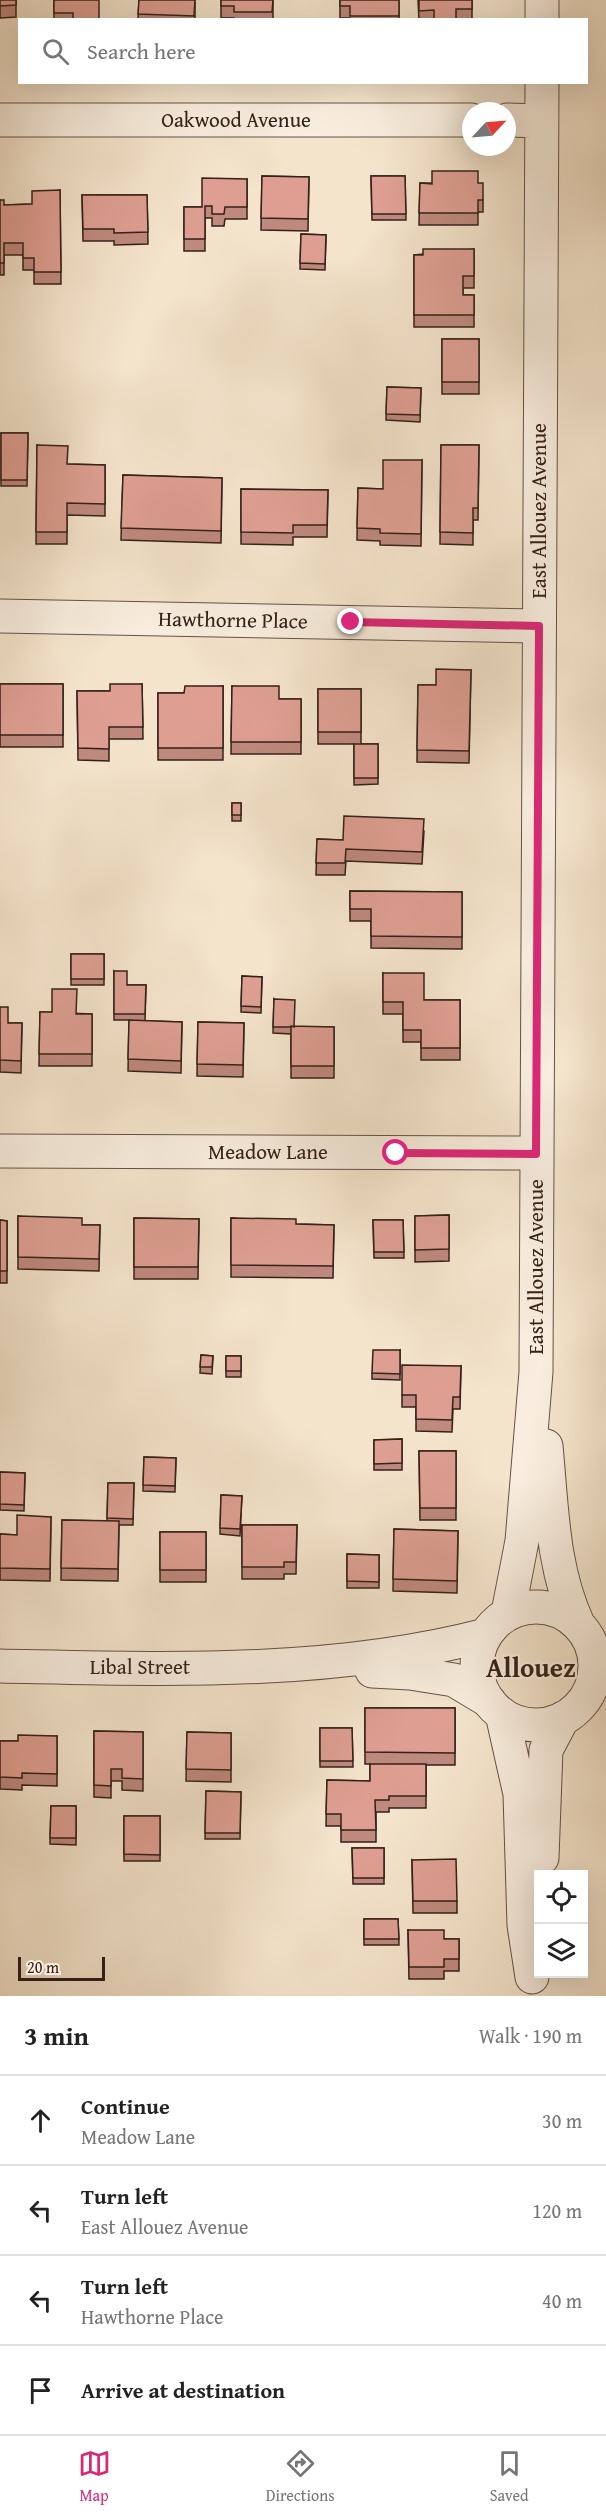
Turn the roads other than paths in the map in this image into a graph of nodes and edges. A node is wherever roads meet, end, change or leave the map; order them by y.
1 (542, 0) edge
2 (542, 18) edge
3 (542, 84) edge
4 (0, 120) edge
5 (462, 120) edge
6 (516, 120) edge
7 (542, 121) junction
8 (0, 616) edge
9 (539, 626) junction
10 (0, 1151) edge
11 (536, 1154) junction
12 (536, 1372) junction
13 (497, 1624) junction
14 (592, 1638) edge
15 (280, 1665) junction
16 (0, 1666) edge
17 (584, 1705) edge
18 (496, 1708) junction
19 (541, 1870) edge
20 (534, 1967) edge
21 (532, 1987) edge

1 - 2 street
3 - 7 street, East Allouez Avenue
4 - 5 street, Oakwood Avenue
6 - 7 street
7 - 9 street, East Allouez Avenue
8 - 9 street, Hawthorne Place
9 - 11 street, East Allouez Avenue
10 - 11 street, Meadow Lane
11 - 12 street, East Allouez Avenue
12 - 13 street, East Allouez Avenue
12 - 14 street, East Allouez Avenue
13 - 14 street
13 - 15 street, Libal Street
13 - 18 street
14 - 17 street
15 - 16 street, Libal Street
15 - 18 street, Libal Street
17 - 18 street
17 - 19 street
18 - 21 street
20 - 21 street

